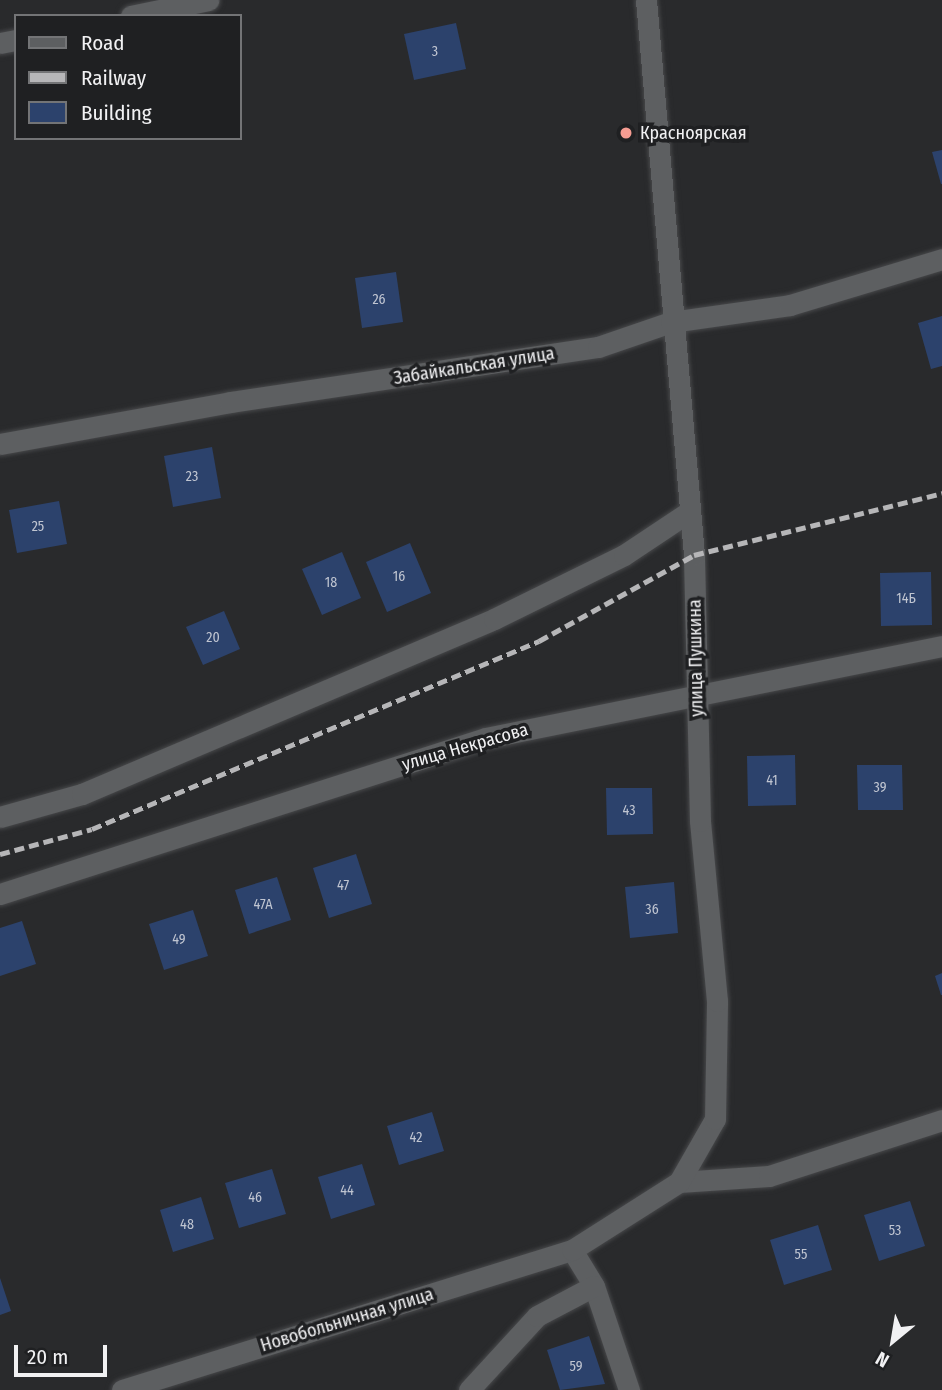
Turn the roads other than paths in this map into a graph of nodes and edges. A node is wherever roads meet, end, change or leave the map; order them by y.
1 (208, 0) edge
2 (646, 0) edge
3 (141, 14) edge
4 (942, 259) edge
5 (671, 322) junction
6 (0, 444) edge
7 (690, 511) junction
8 (942, 646) edge
9 (697, 695) junction
10 (0, 817) edge
11 (0, 894) edge
12 (942, 1120) edge
13 (679, 1182) junction
14 (572, 1250) junction
15 (594, 1286) junction
16 (122, 1390) edge
17 (469, 1390) edge
18 (629, 1390) edge

1 - 3 street
2 - 5 street, улица Пушкина
4 - 5 street, Забайкальская улица
5 - 6 street, Забайкальская улица
5 - 7 street, улица Пушкина
7 - 9 street, улица Пушкина
7 - 10 street
8 - 9 street, улица Некрасова
9 - 11 street, улица Некрасова
9 - 13 street, улица Пушкина
12 - 13 street
13 - 14 street, улица Пушкина
14 - 15 street
14 - 16 street, Новобольничная улица
15 - 17 street
15 - 18 street

